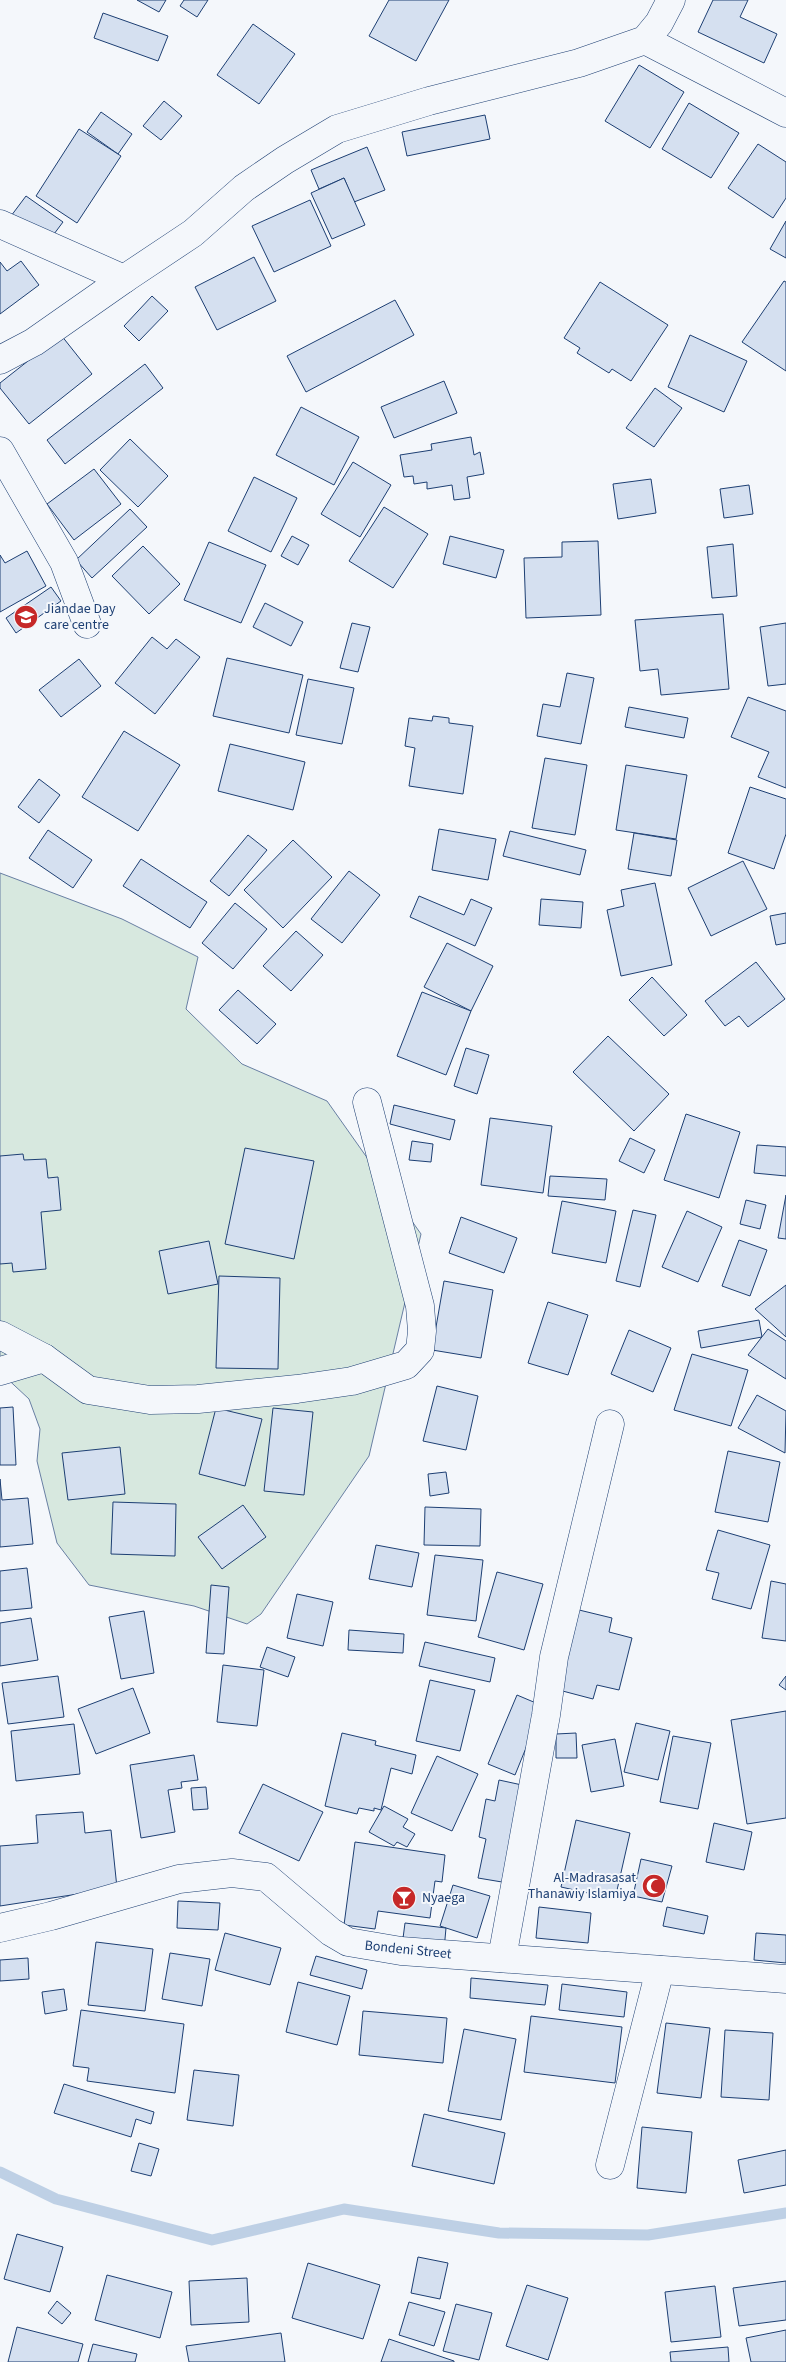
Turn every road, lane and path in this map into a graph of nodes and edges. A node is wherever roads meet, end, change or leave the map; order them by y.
1 (671, 0) edge
2 (645, 40) junction
3 (786, 113) edge
4 (0, 224) edge
5 (124, 279) junction
6 (0, 360) edge
7 (0, 451) edge
8 (87, 624) dead end
9 (367, 1102) dead end
10 (0, 1335) edge
11 (44, 1358) junction
12 (0, 1371) edge
13 (610, 1424) dead end
14 (0, 1928) edge
15 (502, 1958) junction
16 (660, 1970) junction
17 (786, 1979) edge
18 (610, 2164) dead end

1 - 2 street
2 - 3 street
2 - 5 street
4 - 5 street
5 - 6 street
7 - 8 street
9 - 11 street
10 - 11 street
11 - 12 street
13 - 15 street
14 - 15 street, Bondeni Street
15 - 16 street, Bondeni Street
16 - 17 street, Bondeni Street
16 - 18 street

